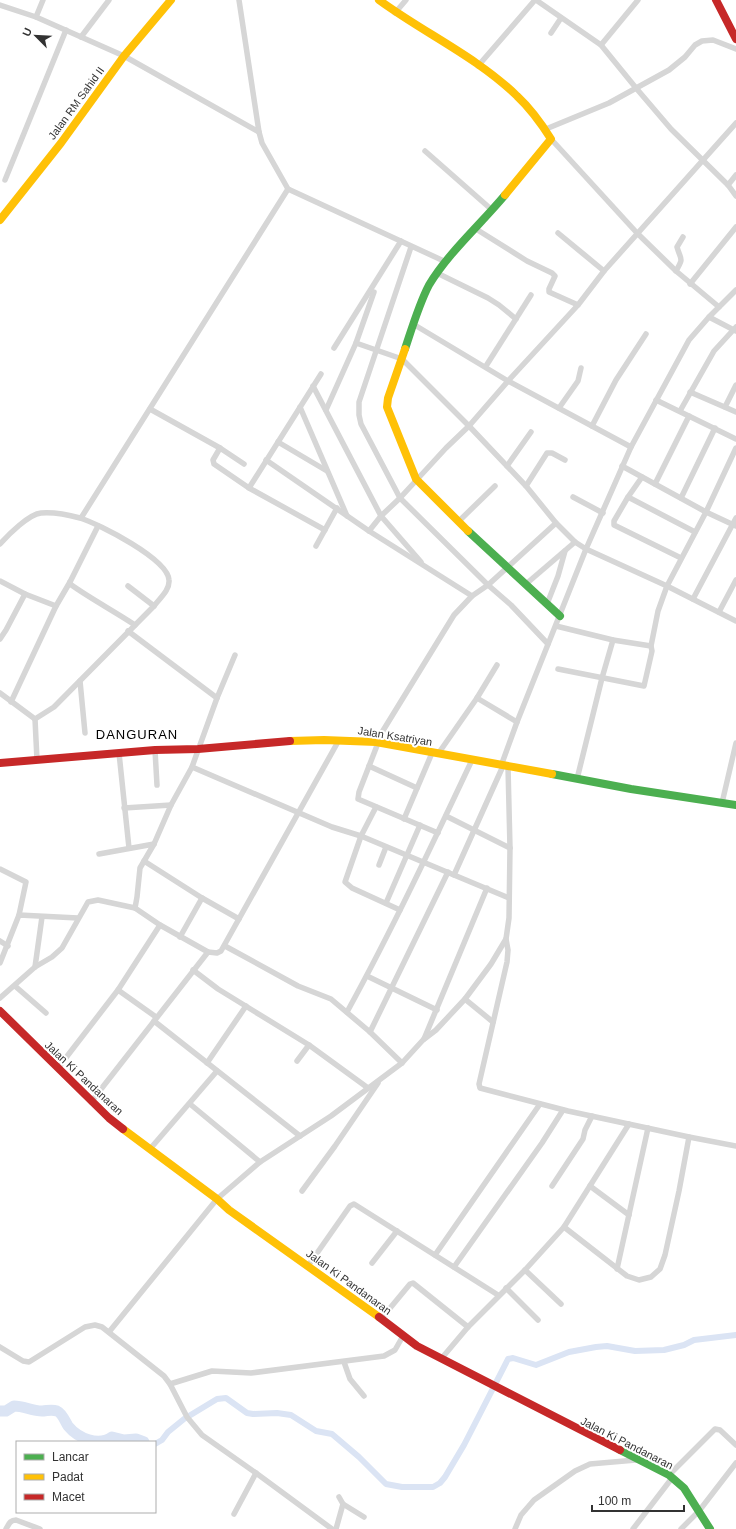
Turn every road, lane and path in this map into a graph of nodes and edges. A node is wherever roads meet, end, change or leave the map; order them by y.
1 (43, 0) edge
2 (109, 0) edge
3 (171, 0) edge
4 (239, 0) edge
5 (379, 0) edge
6 (406, 0) edge
7 (536, 0) edge
8 (638, 0) edge
9 (716, 0) edge
10 (0, 5) edge
11 (395, 13) junction
12 (36, 17) junction
13 (561, 18) junction
14 (66, 30) junction
15 (551, 33) dead end
16 (81, 37) junction
17 (736, 40) edge
18 (601, 45) junction
19 (736, 49) edge
20 (124, 56) junction
21 (478, 66) junction
22 (636, 88) junction
23 (736, 123) edge
24 (546, 129) junction
25 (259, 132) junction
26 (551, 138) junction
27 (425, 152) dead end
28 (702, 161) junction
29 (736, 176) edge
30 (5, 180) dead end
31 (728, 185) junction
32 (288, 188) junction
33 (736, 196) edge
34 (492, 210) junction
35 (1, 216) edge
36 (736, 227) edge
37 (476, 229) junction
38 (637, 233) junction
39 (558, 234) dead end
40 (683, 237) dead end
41 (401, 242) junction
42 (411, 246) junction
43 (446, 262) junction
44 (604, 271) junction
45 (676, 271) junction
46 (437, 273) junction
47 (690, 284) junction
48 (736, 290) edge
49 (374, 292) dead end
50 (530, 295) dead end
51 (578, 305) junction
52 (719, 307) junction
53 (709, 317) junction
54 (516, 319) junction
55 (413, 324) junction
56 (735, 329) edge
57 (646, 334) dead end
58 (356, 343) junction
59 (334, 348) dead end
60 (376, 351) junction
61 (402, 359) junction
62 (486, 366) junction
63 (581, 368) dead end
64 (321, 374) dead end
65 (508, 380) junction
66 (736, 385) edge
67 (313, 386) junction
68 (690, 392) junction
69 (656, 400) junction
70 (300, 407) junction
71 (725, 407) junction
72 (559, 408) junction
73 (150, 409) junction
74 (326, 410) junction
75 (680, 411) junction
76 (736, 412) edge
77 (689, 416) junction
78 (469, 426) junction
79 (592, 426) junction
80 (715, 428) junction
81 (531, 432) dead end
82 (736, 439) edge
83 (278, 442) junction
84 (631, 447) junction
85 (220, 448) junction
86 (736, 448) edge
87 (266, 460) junction
88 (565, 460) dead end
89 (244, 464) dead end
90 (507, 466) junction
91 (622, 466) junction
92 (327, 471) junction
93 (642, 477) junction
94 (416, 479) junction
95 (655, 484) junction
96 (495, 486) dead end
97 (526, 486) junction
98 (250, 488) junction
99 (573, 497) dead end
100 (628, 497) junction
101 (400, 498) junction
102 (681, 498) junction
103 (337, 508) junction
104 (706, 512) junction
105 (603, 513) junction
106 (348, 516) junction
107 (381, 516) junction
108 (80, 518) junction
109 (736, 518) edge
110 (458, 522) junction
111 (556, 524) junction
112 (98, 526) junction
113 (734, 526) edge
114 (325, 530) junction
115 (369, 531) junction
116 (694, 532) junction
117 (575, 542) junction
118 (0, 544) edge
119 (316, 546) dead end
120 (565, 550) junction
121 (586, 550) junction
122 (681, 558) junction
123 (425, 566) junction
124 (507, 567) junction
125 (736, 580) edge
126 (0, 581) edge
127 (70, 582) junction
128 (526, 584) junction
129 (488, 585) junction
130 (128, 586) dead end
131 (666, 586) junction
132 (25, 594) junction
133 (472, 596) junction
134 (693, 599) junction
135 (547, 604) junction
136 (56, 606) junction
137 (154, 606) junction
138 (719, 612) junction
139 (560, 616) junction
140 (736, 620) edge
141 (136, 625) junction
142 (556, 626) junction
143 (128, 632) junction
144 (0, 639) edge
145 (613, 640) junction
146 (548, 644) junction
147 (651, 646) junction
148 (235, 655) dead end
149 (497, 665) dead end
150 (558, 669) dead end
151 (602, 678) junction
152 (80, 681) junction
153 (0, 693) edge
154 (217, 698) junction
155 (477, 698) junction
156 (11, 702) junction
157 (35, 720) junction
158 (517, 722) junction
159 (85, 733) dead end
160 (339, 740) junction
161 (377, 742) junction
162 (736, 744) edge
163 (198, 749) junction
164 (155, 750) junction
165 (119, 753) junction
166 (435, 753) junction
167 (37, 760) junction
168 (472, 760) junction
169 (0, 763) edge
170 (369, 766) junction
171 (504, 766) junction
172 (192, 767) junction
173 (577, 779) junction
174 (157, 785) dead end
175 (417, 788) junction
176 (722, 803) junction
177 (171, 804) junction
178 (736, 805) edge
179 (376, 807) junction
180 (124, 808) junction
181 (299, 813) junction
182 (446, 816) junction
183 (404, 819) junction
184 (420, 826) junction
185 (475, 830) junction
186 (438, 833) junction
187 (362, 836) junction
188 (154, 844) junction
189 (386, 847) junction
190 (129, 848) junction
191 (510, 848) junction
192 (99, 854) dead end
193 (407, 856) junction
194 (144, 861) junction
195 (424, 863) junction
196 (379, 865) dead end
197 (0, 869) edge
198 (448, 872) junction
199 (454, 875) junction
200 (487, 888) junction
201 (202, 898) junction
202 (509, 898) junction
203 (386, 903) junction
204 (134, 908) junction
205 (400, 910) junction
206 (19, 914) junction
207 (42, 917) junction
208 (78, 918) junction
209 (239, 919) junction
210 (160, 925) junction
211 (180, 937) junction
212 (506, 939) junction
213 (0, 941) edge
214 (8, 946) junction
215 (225, 946) junction
216 (208, 952) junction
217 (0, 963) edge
218 (36, 967) junction
219 (193, 970) junction
220 (367, 976) junction
221 (15, 986) junction
222 (392, 989) junction
223 (118, 990) junction
224 (0, 998) edge
225 (465, 999) junction
226 (246, 1006) junction
227 (437, 1010) junction
228 (0, 1011) edge
229 (347, 1012) junction
230 (46, 1013) dead end
231 (155, 1019) junction
232 (492, 1022) junction
233 (370, 1032) junction
234 (424, 1040) junction
235 (309, 1046) junction
236 (297, 1061) dead end
237 (207, 1063) junction
238 (402, 1063) junction
239 (58, 1068) junction
240 (217, 1071) junction
241 (381, 1079) junction
242 (368, 1088) junction
243 (92, 1102) junction
244 (190, 1104) junction
245 (540, 1104) junction
246 (564, 1110) junction
247 (592, 1116) junction
248 (629, 1124) junction
249 (648, 1128) junction
250 (300, 1136) junction
251 (689, 1138) junction
252 (736, 1146) edge
253 (150, 1149) junction
254 (260, 1162) junction
255 (552, 1186) dead end
256 (590, 1186) junction
257 (302, 1191) dead end
258 (217, 1199) junction
259 (629, 1215) junction
260 (564, 1227) junction
261 (397, 1231) junction
262 (435, 1255) junction
263 (372, 1263) dead end
264 (308, 1266) junction
265 (454, 1267) junction
266 (617, 1268) junction
267 (525, 1270) junction
268 (506, 1288) junction
269 (498, 1295) junction
270 (561, 1304) dead end
271 (381, 1319) junction
272 (538, 1320) dead end
273 (468, 1327) junction
274 (109, 1332) junction
275 (403, 1336) junction
276 (0, 1347) edge
277 (441, 1359) junction
278 (344, 1362) junction
279 (170, 1384) junction
280 (364, 1396) dead end
281 (736, 1445) edge
282 (636, 1460) junction
283 (736, 1464) edge
284 (256, 1473) junction
285 (670, 1477) junction
286 (339, 1497) dead end
287 (343, 1504) junction
288 (699, 1511) junction
289 (234, 1514) dead end
290 (364, 1517) dead end
291 (6, 1529) edge
292 (40, 1529) edge
293 (332, 1529) edge
294 (336, 1529) edge
295 (515, 1529) edge
296 (632, 1529) edge
297 (681, 1529) edge
298 (710, 1529) edge

1 - 12 street
2 - 16 street
3 - 20 street, Jalan RM Sahid II
4 - 25 street
5 - 11 street
6 - 11 street
7 - 13 street
7 - 21 street
8 - 18 street
9 - 17 street
10 - 12 street
11 - 21 street
12 - 14 street
13 - 15 street
13 - 18 street
14 - 16 street
14 - 30 street
16 - 20 street
18 - 22 street
19 - 22 street
20 - 25 street
20 - 35 street, Jalan RM Sahid II
21 - 24 street
22 - 24 street
22 - 28 street
23 - 28 street
24 - 26 street
25 - 32 street
26 - 34 street
26 - 38 street
27 - 34 street
28 - 31 street
28 - 38 street
29 - 31 street
31 - 33 street
32 - 41 street
32 - 73 street
34 - 37 street
36 - 47 street
37 - 43 street
37 - 51 street
38 - 44 street
38 - 45 street
39 - 44 street
40 - 45 street
41 - 42 street
41 - 59 street
42 - 43 street
42 - 60 street
43 - 46 street
44 - 51 street
45 - 47 street
46 - 54 street
46 - 55 street
47 - 52 street
48 - 52 street
49 - 58 street
50 - 54 street
51 - 65 street
52 - 53 street
53 - 56 street
53 - 69 street
54 - 62 street
55 - 61 street
55 - 62 street
56 - 68 street
57 - 79 street
58 - 60 street
58 - 74 street
60 - 61 street
60 - 101 street
61 - 78 street
61 - 94 street
62 - 65 street
63 - 72 street
64 - 67 street
65 - 72 street
65 - 78 street
66 - 71 street
67 - 70 street
67 - 74 street
68 - 71 street
68 - 75 street
69 - 75 street
69 - 84 street
70 - 83 street
70 - 92 street
71 - 76 street
72 - 79 street
73 - 85 street
73 - 108 street
74 - 107 street
75 - 77 street
77 - 80 street
77 - 95 street
78 - 90 street
78 - 94 street
79 - 84 street
80 - 82 street
80 - 102 street
81 - 90 street
83 - 87 street
83 - 92 street
84 - 91 street
85 - 89 street
85 - 98 street
86 - 104 street
87 - 98 street
87 - 103 street
88 - 97 street
90 - 97 street
91 - 93 street
91 - 105 street
92 - 106 street
93 - 95 street
93 - 100 street
94 - 101 street
94 - 110 street
95 - 102 street
96 - 110 street
97 - 111 street
98 - 114 street
99 - 105 street
100 - 116 street
100 - 122 street
101 - 107 street
101 - 129 street
102 - 104 street
103 - 106 street
103 - 114 street
104 - 113 street
104 - 116 street
105 - 121 street
106 - 115 street
107 - 115 street
107 - 123 street
108 - 112 street
108 - 118 street
109 - 113 street
110 - 124 street
111 - 117 street
111 - 124 street
112 - 127 street
112 - 137 street
113 - 134 street
114 - 119 street
115 - 123 street
116 - 122 street
117 - 120 street
117 - 121 street
120 - 128 street
120 - 135 street
121 - 131 street
121 - 139 street
122 - 131 street
123 - 133 street
124 - 128 street
124 - 129 street
125 - 138 street
126 - 132 street
127 - 136 street
127 - 141 street
128 - 135 street
129 - 133 street
129 - 146 street
130 - 137 street
131 - 134 street
131 - 147 street
132 - 136 street
132 - 144 street
133 - 161 street
134 - 138 street
135 - 139 street
136 - 156 street
137 - 141 street
138 - 140 street
139 - 142 street
141 - 143 street
142 - 145 street
142 - 146 street
143 - 152 street
143 - 154 street
145 - 147 street
145 - 151 street
146 - 158 street
147 - 151 street
148 - 154 street
149 - 155 street
150 - 151 street
151 - 173 street
152 - 157 street
152 - 159 street
153 - 156 street
154 - 163 street
155 - 158 street
155 - 166 street
156 - 157 street
157 - 167 street
158 - 171 street
160 - 161 street, Jalan Ksatriyan
160 - 163 street, Jalan Ksatriyan
160 - 181 street
161 - 166 street, Jalan Ksatriyan
161 - 170 street
162 - 176 street
163 - 164 street, Jalan Ksatriyan
163 - 172 street
164 - 165 street, Jalan Ksatriyan
164 - 174 street
165 - 167 street, Jalan Ksatriyan
165 - 180 street
166 - 168 street, Jalan Ksatriyan
166 - 175 street
167 - 169 street, Jalan Ksatriyan
168 - 171 street, Jalan Ksatriyan
168 - 182 street
170 - 175 street
170 - 179 street
171 - 173 street, Jalan Ksatriyan
171 - 185 street
171 - 191 street
172 - 177 street
172 - 181 street
173 - 176 street, Jalan Ksatriyan
175 - 183 street
176 - 178 street, Jalan Ksatriyan
177 - 180 street
177 - 188 street
179 - 183 street
179 - 187 street
180 - 190 street
181 - 187 street
181 - 209 street
182 - 185 street
182 - 186 street
183 - 184 street
184 - 186 street
184 - 193 street
185 - 191 street
185 - 199 street
186 - 195 street
187 - 189 street
187 - 203 street
188 - 190 street
188 - 194 street
189 - 193 street
189 - 196 street
190 - 192 street
191 - 202 street
193 - 195 street
193 - 203 street
194 - 201 street
194 - 204 street
195 - 198 street
195 - 205 street
197 - 206 street
198 - 199 street
198 - 222 street
199 - 200 street
200 - 202 street
200 - 227 street
201 - 209 street
201 - 211 street
202 - 212 street
203 - 205 street
204 - 208 street
204 - 210 street
205 - 220 street
206 - 207 street
206 - 214 street
207 - 208 street
207 - 218 street
208 - 218 street
209 - 215 street
210 - 211 street
210 - 223 street
211 - 216 street
212 - 225 street
212 - 232 street
213 - 214 street
214 - 217 street
215 - 216 street
215 - 229 street
216 - 219 street
218 - 221 street
219 - 226 street
219 - 231 street
220 - 222 street
220 - 229 street
221 - 224 street
221 - 230 street
222 - 227 street
222 - 233 street
223 - 231 street
223 - 239 street
225 - 232 street
225 - 234 street
226 - 235 street
226 - 237 street
227 - 234 street
228 - 239 street, Jalan Ki Pandanaran
229 - 233 street
231 - 237 street
231 - 243 street
232 - 245 street
233 - 238 street
234 - 238 street
235 - 236 street
235 - 242 street
237 - 240 street
238 - 241 street
239 - 243 street, Jalan Ki Pandanaran
240 - 244 street
240 - 250 street
241 - 242 street
241 - 257 street
242 - 250 street
243 - 253 street, Jalan Ki Pandanaran
244 - 253 street
244 - 254 street
245 - 246 street
245 - 262 street
246 - 247 street
246 - 265 street
247 - 248 street
247 - 255 street
248 - 249 street
248 - 256 street
249 - 251 street
249 - 259 street
250 - 254 street
251 - 252 street
251 - 266 street
253 - 258 street, Jalan Ki Pandanaran
254 - 258 street
256 - 259 street
256 - 260 street
258 - 264 street, Jalan Ki Pandanaran
258 - 274 street
259 - 266 street
260 - 266 street
260 - 267 street
261 - 262 street
261 - 263 street
261 - 264 street
262 - 265 street
264 - 271 street, Jalan Ki Pandanaran
265 - 269 street
267 - 268 street
267 - 270 street
268 - 269 street
268 - 272 street
269 - 273 street
271 - 273 street
271 - 275 street, Jalan Ki Pandanaran
273 - 277 street
274 - 276 street
274 - 279 street
275 - 277 street, Jalan Ki Pandanaran
275 - 278 street
277 - 282 street, Jalan Ki Pandanaran
278 - 279 street
278 - 280 street
279 - 284 street
281 - 285 street
282 - 285 street, Jalan Ki Pandanaran
282 - 295 street
283 - 288 street
284 - 289 street
284 - 293 street
285 - 288 street, Jalan Ki Pandanaran
285 - 296 street
286 - 287 street
287 - 290 street
287 - 294 street
288 - 297 street
288 - 298 street, Jalan Ki Pandanaran
291 - 292 street

